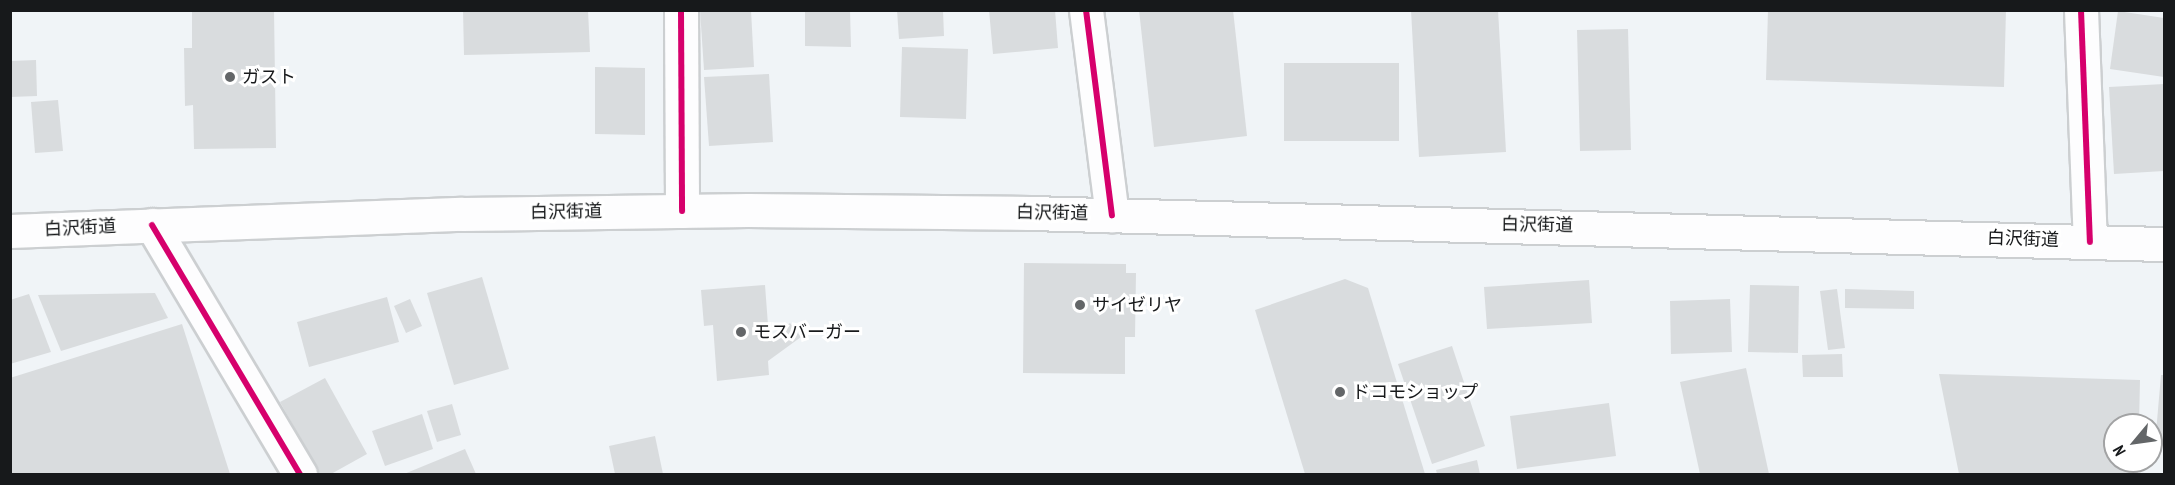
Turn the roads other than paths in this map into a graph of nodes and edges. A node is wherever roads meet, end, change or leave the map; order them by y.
1 (681, 10) edge
2 (1086, 10) edge
3 (2081, 10) edge
4 (682, 210) junction
5 (1112, 215) junction
6 (152, 225) junction
7 (10, 231) edge
8 (2090, 242) junction
9 (2164, 244) edge
10 (300, 474) edge

1 - 4 main road
2 - 5 main road
3 - 8 main road
4 - 5 main road, 白沢街道
4 - 6 main road, 白沢街道
5 - 8 main road, 白沢街道
6 - 7 main road, 白沢街道
6 - 10 main road
8 - 9 main road, 白沢街道

